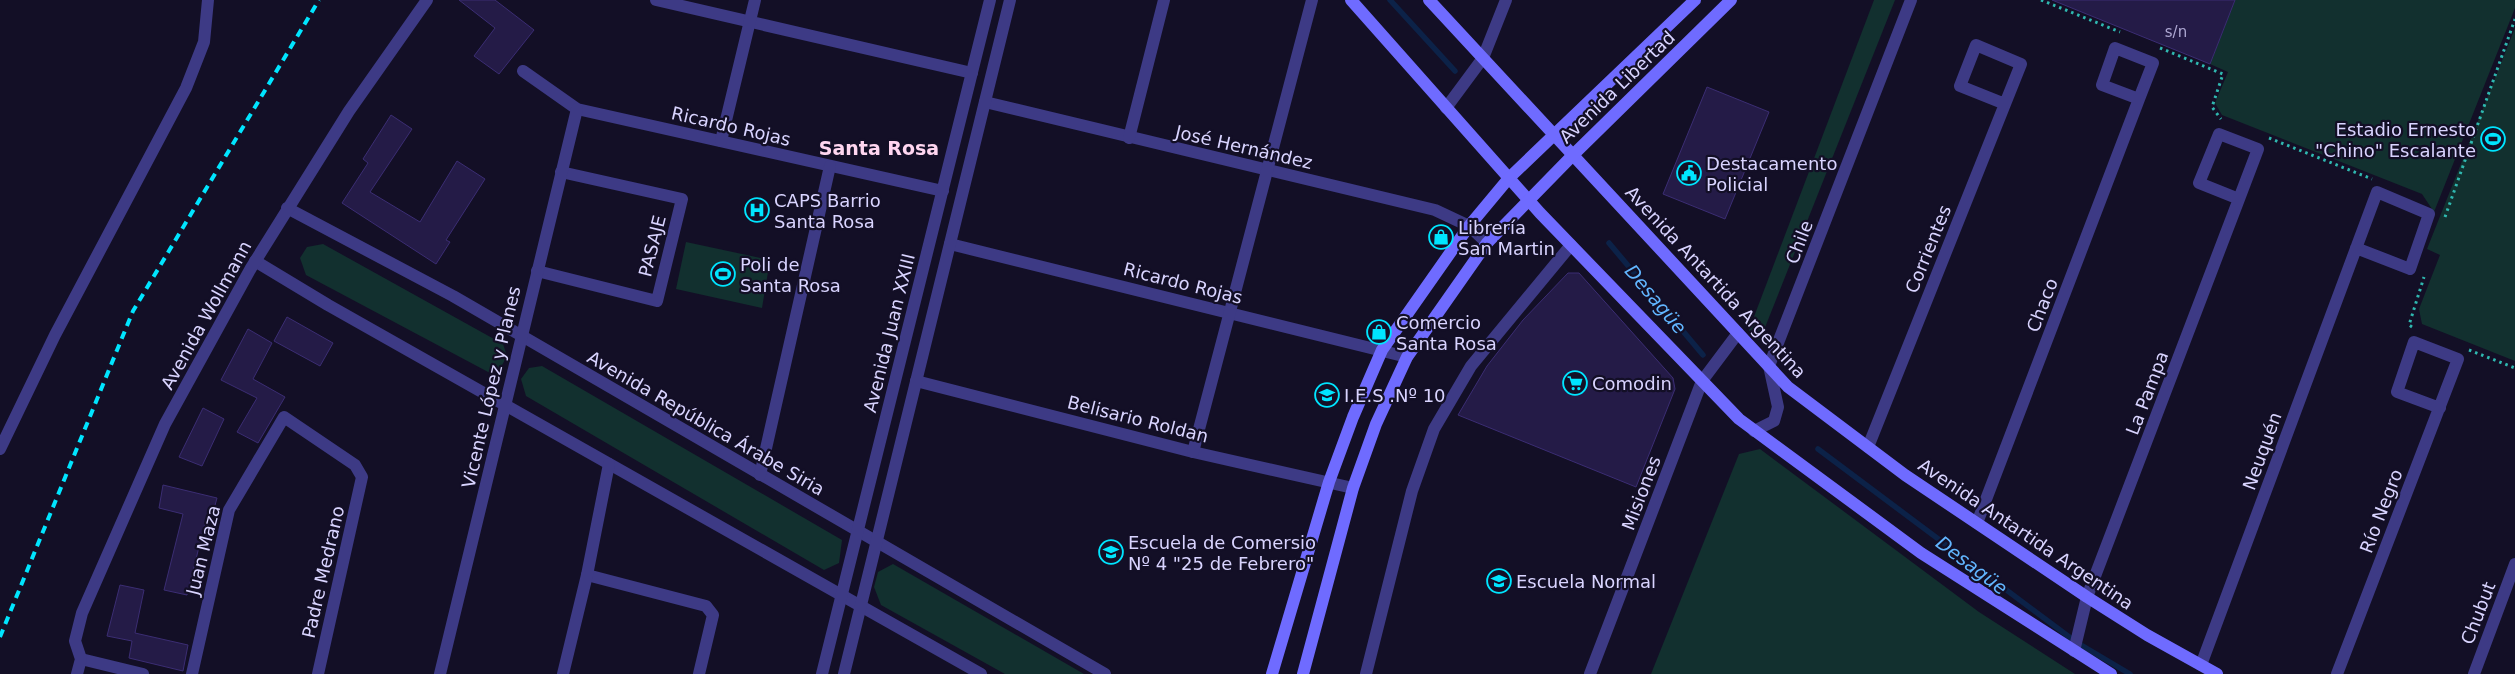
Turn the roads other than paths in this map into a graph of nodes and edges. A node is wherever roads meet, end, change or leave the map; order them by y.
1 (208, 0) edge
2 (426, 0) edge
3 (656, 0) edge
4 (755, 0) edge
5 (990, 0) edge
6 (1010, 0) edge
7 (1164, 0) edge
8 (1312, 0) edge
9 (1351, 0) edge
10 (1429, 0) edge
11 (1506, 0) edge
12 (1695, 0) edge
13 (1730, 0) edge
14 (1911, 0) edge
15 (750, 22) junction
16 (1483, 58) junction
17 (523, 71) dead end
18 (972, 73) junction
19 (2139, 99) junction
20 (985, 102) junction
21 (2005, 104) junction
22 (1446, 108) junction
23 (577, 109) junction
24 (1555, 135) junction
25 (1129, 138) junction
26 (721, 141) junction
27 (1573, 154) junction
28 (830, 166) junction
29 (1267, 170) junction
30 (561, 172) junction
31 (1509, 178) junction
32 (943, 191) junction
33 (1528, 200) junction
34 (2239, 200) junction
35 (288, 208) junction
36 (1470, 226) junction
37 (1487, 243) junction
38 (950, 244) junction
39 (1571, 245) junction
40 (2356, 248) junction
41 (254, 262) junction
42 (537, 271) junction
43 (1230, 313) junction
44 (1738, 333) junction
45 (521, 336) junction
46 (1382, 350) junction
47 (1407, 356) junction
48 (1769, 366) junction
49 (916, 380) junction
50 (1702, 381) junction
51 (505, 405) junction
52 (2440, 408) junction
53 (1754, 430) junction
54 (1868, 447) junction
55 (0, 450) edge
56 (1193, 452) junction
57 (609, 464) junction
58 (760, 475) junction
59 (362, 477) joint
60 (1329, 482) junction
61 (1353, 488) junction
62 (1977, 523) junction
63 (858, 532) junction
64 (877, 542) junction
65 (2515, 564) edge
66 (587, 575) junction
67 (842, 595) junction
68 (2088, 597) junction
69 (861, 606) junction
70 (2074, 651) junction
71 (80, 659) junction
72 (2201, 665) junction
73 (77, 674) edge
74 (142, 674) edge
75 (192, 674) edge
76 (318, 674) edge
77 (440, 674) edge
78 (563, 674) edge
79 (698, 674) edge
80 (822, 674) edge
81 (844, 674) edge
82 (981, 674) edge
83 (1104, 674) edge
84 (1272, 674) edge
85 (1303, 674) edge
86 (1366, 674) edge
87 (1590, 674) edge
88 (2111, 674) edge
89 (2217, 674) edge
90 (2337, 674) edge
91 (2474, 674) edge

1 - 55 street
2 - 35 street, Avenida Wollmann
3 - 15 street
4 - 15 street
5 - 18 street, Avenida Juan XXIII
6 - 20 street
7 - 25 street
8 - 29 street
9 - 22 street
10 - 16 street, Avenida Antartida Argentina
11 - 16 street
12 - 24 street, Avenida Libertad
13 - 27 street, Avenida Libertad
14 - 48 street, Chile
15 - 18 street
15 - 26 street
16 - 22 street
16 - 24 street, Avenida Antartida Argentina
17 - 23 street, Ricardo Rojas
18 - 32 street, Avenida Juan XXIII
19 - 19 street, Chaco
19 - 62 street, Chaco
20 - 25 street, José Hernández
20 - 38 street
21 - 21 street, Corrientes
21 - 54 street, Corrientes
22 - 31 street
23 - 26 street, Ricardo Rojas
23 - 30 street, Vicente López y Planes
24 - 27 street, Avenida Antartida Argentina
24 - 31 street, Avenida Libertad
25 - 29 street, José Hernández
26 - 28 street, Ricardo Rojas
27 - 33 street, Avenida Libertad
27 - 44 street, Avenida Antartida Argentina
28 - 32 street, Ricardo Rojas
28 - 58 street
29 - 36 street, José Hernández
29 - 43 street
30 - 42 street, Vicente López y Planes
30 - 42 street, PASAJE
31 - 33 street
31 - 36 street, Avenida Libertad
32 - 63 street, Avenida Juan XXIII
33 - 37 street, Avenida Libertad
33 - 39 street
34 - 34 street, La Pampa
34 - 68 street, La Pampa
35 - 41 street, Avenida Wollmann
35 - 45 street, Avenida República Árabe Siria
36 - 37 street, José Hernández
36 - 46 street, Avenida Libertad
37 - 47 street, Avenida Libertad
38 - 43 street, Ricardo Rojas
38 - 49 street
39 - 50 street
39 - 86 street
40 - 40 street, Neuquén
40 - 72 street, Neuquén
41 - 51 street
41 - 71 street, Avenida Wollmann
42 - 45 street, Vicente López y Planes
43 - 46 street, Ricardo Rojas
43 - 56 street
44 - 48 street, Avenida Antartida Argentina
44 - 50 street, Misiones
45 - 51 street, Vicente López y Planes
45 - 58 street, Avenida República Árabe Siria
46 - 47 street, Ricardo Rojas
46 - 60 street, Avenida Libertad
47 - 61 street, Avenida Libertad
48 - 53 street
48 - 54 street, Avenida Antartida Argentina
49 - 56 street, Belisario Roldan
49 - 64 street
50 - 53 street
50 - 87 street, Misiones
51 - 57 street
51 - 77 street, Vicente López y Planes
52 - 52 street, Río Negro
52 - 90 street, Río Negro
53 - 70 street
54 - 62 street, Avenida Antartida Argentina
56 - 60 street, Belisario Roldan
57 - 66 street
57 - 67 street
58 - 63 street, Avenida República Árabe Siria
59 - 75 street, Juan Maza
59 - 76 street, Padre Medrano
60 - 61 street, Belisario Roldan
60 - 84 street, Avenida Libertad
61 - 85 street, Avenida Libertad
62 - 68 street, Avenida Antartida Argentina
63 - 64 street, Avenida República Árabe Siria
63 - 67 street, Avenida Juan XXIII
64 - 69 street
64 - 83 street, Avenida República Árabe Siria
65 - 91 street, Chubut
66 - 78 street
66 - 79 street
67 - 69 street
67 - 80 street, Avenida Juan XXIII
68 - 70 street, La Pampa
68 - 72 street, Avenida Antartida Argentina
69 - 81 street
69 - 82 street
70 - 88 street
71 - 73 street, Avenida Wollmann
71 - 74 street
72 - 89 street, Avenida Antartida Argentina

